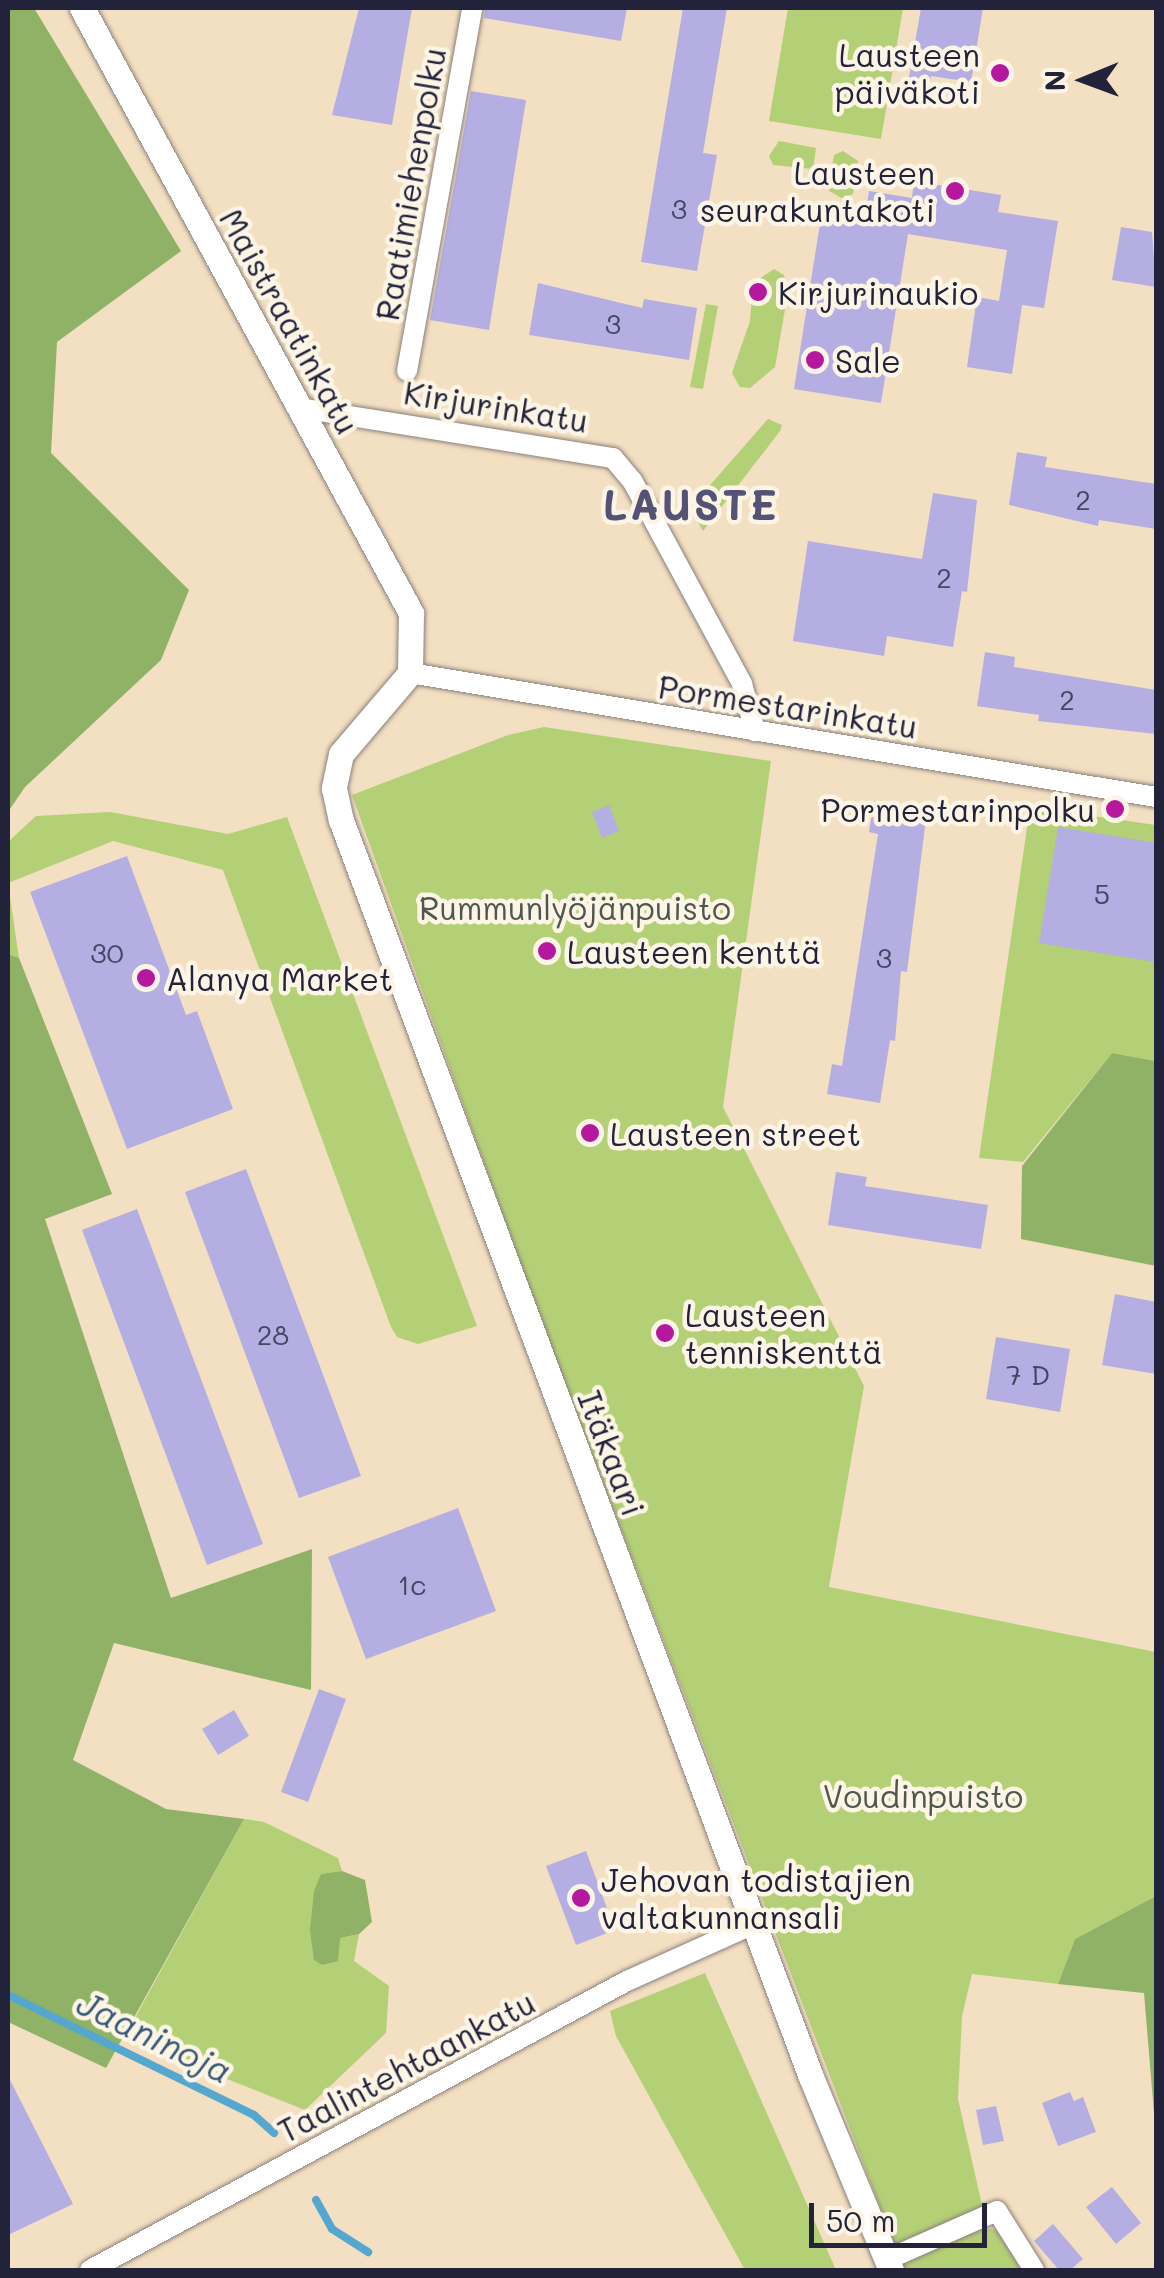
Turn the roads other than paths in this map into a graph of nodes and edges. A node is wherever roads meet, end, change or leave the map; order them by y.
1 (82, 8) edge
2 (472, 8) edge
3 (406, 371) dead end
4 (300, 408) junction
5 (410, 673) junction
6 (755, 731) junction
7 (1156, 797) edge
8 (754, 1924) junction
9 (888, 2265) edge
10 (90, 2270) edge
11 (1034, 2270) edge

1 - 4 street, Maistraatinkatu
2 - 3 street, Raatimiehenpolku
4 - 5 street, Maistraatinkatu
4 - 6 street, Kirjurinkatu
5 - 6 street, Pormestarinkatu
5 - 8 street, Itäkaari
6 - 7 street, Pormestarinkatu
8 - 9 street, Itäkaari
8 - 10 street, Taalintehtaankatu
9 - 11 street

